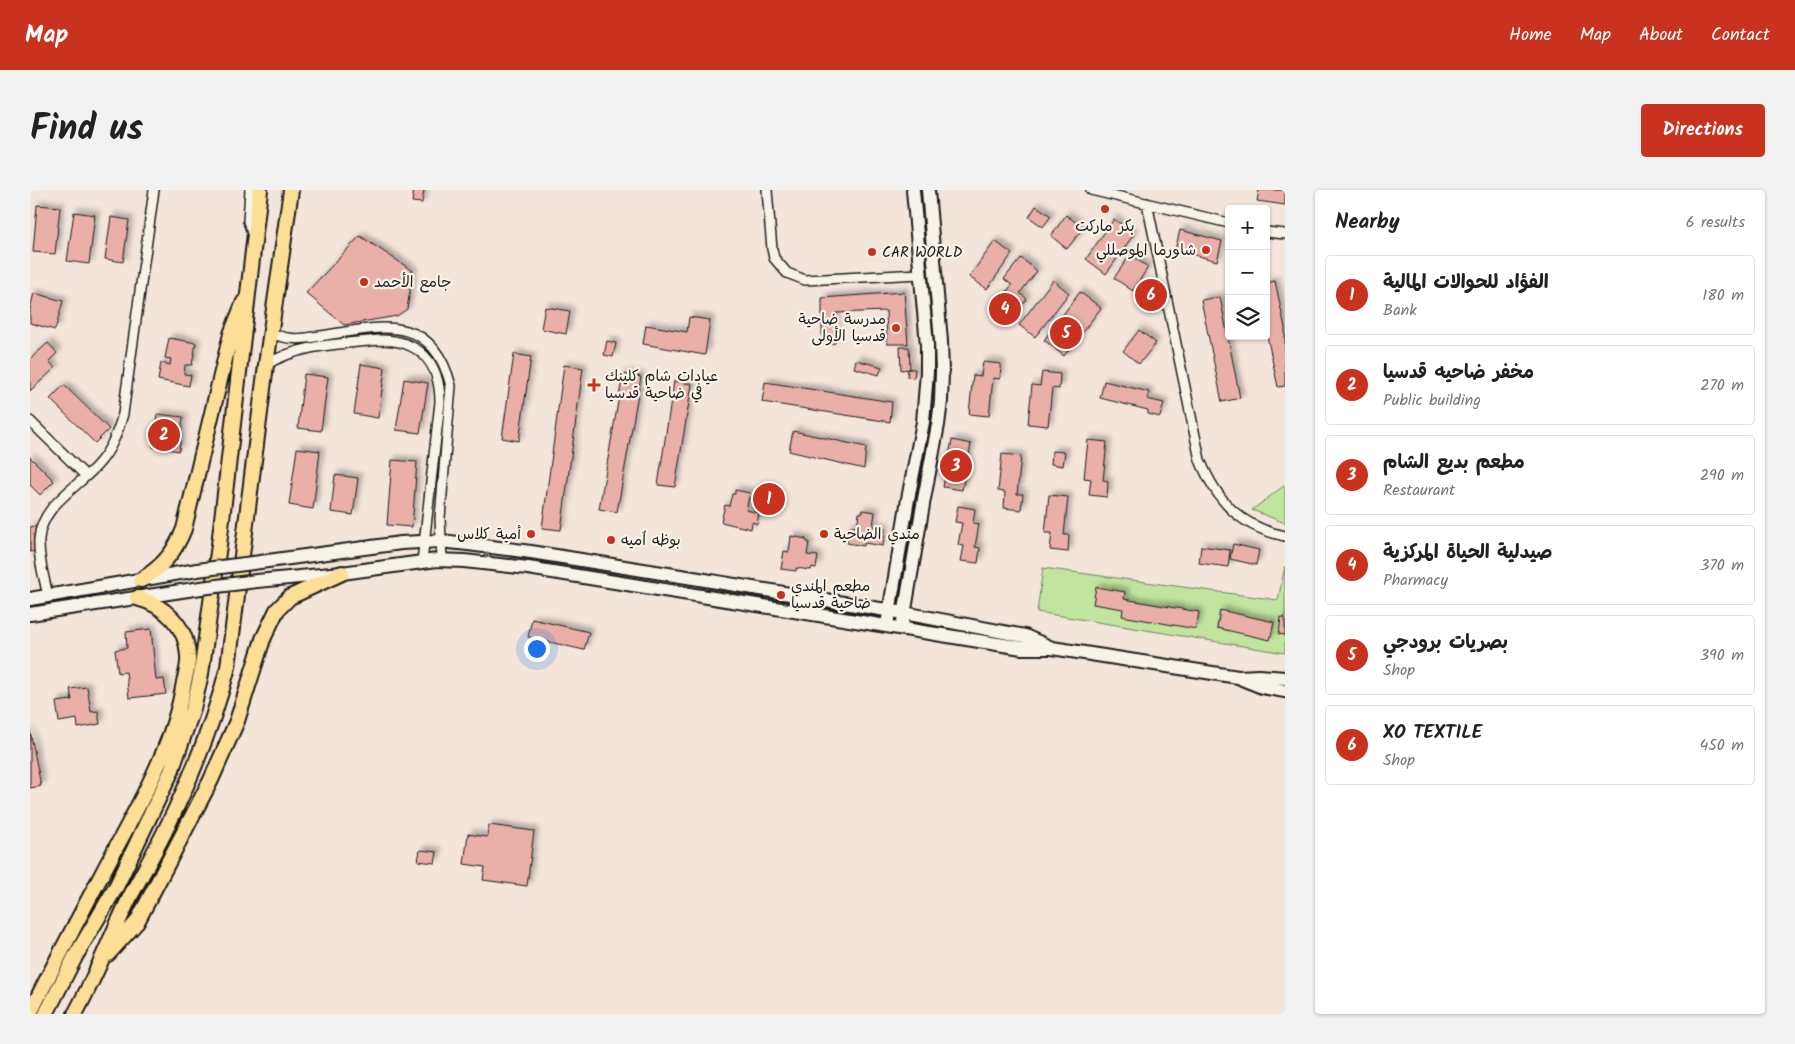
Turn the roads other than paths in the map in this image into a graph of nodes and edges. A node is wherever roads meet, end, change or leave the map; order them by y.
1 (154, 190) edge
2 (250, 190) edge
3 (260, 190) edge
4 (291, 190) edge
5 (767, 190) edge
6 (913, 190) edge
7 (928, 190) edge
8 (1091, 190) edge
9 (1147, 203) junction
10 (1225, 222) edge
11 (1270, 232) edge
12 (1285, 234) edge
13 (255, 240) junction
14 (933, 262) junction
15 (920, 268) junction
16 (936, 289) junction
17 (922, 290) junction
18 (249, 292) junction
19 (272, 334) junction
20 (266, 364) junction
21 (30, 420) edge
22 (434, 449) junction
23 (446, 451) junction
24 (86, 476) junction
25 (1285, 536) edge
26 (423, 541) junction
27 (440, 541) junction
28 (442, 560) junction
29 (422, 562) junction
30 (342, 572) junction
31 (688, 576) junction
32 (141, 580) junction
33 (685, 593) junction
34 (48, 596) junction
35 (137, 598) junction
36 (30, 599) edge
37 (864, 606) junction
38 (889, 610) junction
39 (904, 613) junction
40 (30, 614) edge
41 (926, 617) junction
42 (861, 622) junction
43 (887, 626) junction
44 (902, 629) junction
45 (923, 632) junction
46 (1052, 648) junction
47 (1238, 677) junction
48 (1285, 678) edge
49 (1285, 690) edge
50 (99, 964) junction
51 (30, 1014) edge
52 (46, 1014) edge
53 (75, 1014) edge

1 - 24 street
2 - 13 street
3 - 13 main road
4 - 19 main road
5 - 15 street
6 - 15 main road
7 - 14 main road
8 - 9 street
9 - 10 street
9 - 25 street
11 - 12 street
13 - 18 main road
14 - 15 main road
14 - 16 main road
15 - 17 main road
16 - 17 main road
16 - 39 main road
17 - 38 main road
18 - 32 main road
18 - 52 main road
19 - 20 main road
19 - 23 street
20 - 22 street
20 - 50 main road
21 - 24 street
22 - 23 street
22 - 26 street
23 - 27 street
24 - 34 street
26 - 27 main road
26 - 29 street
26 - 32 main road, bridge
27 - 28 street
27 - 31 main road
28 - 29 main road
28 - 33 main road
29 - 30 main road
30 - 35 main road, bridge
30 - 50 main road
31 - 33 main road
31 - 37 main road
32 - 34 main road
33 - 42 main road
34 - 36 main road
35 - 40 main road
35 - 51 main road
37 - 38 main road
37 - 42 main road
38 - 39 main road
38 - 43 main road
39 - 41 main road
39 - 44 main road
41 - 45 main road
41 - 46 main road
42 - 43 main road
43 - 44 main road
44 - 45 main road
45 - 46 main road
46 - 47 main road
47 - 48 main road
47 - 49 main road
50 - 53 main road

